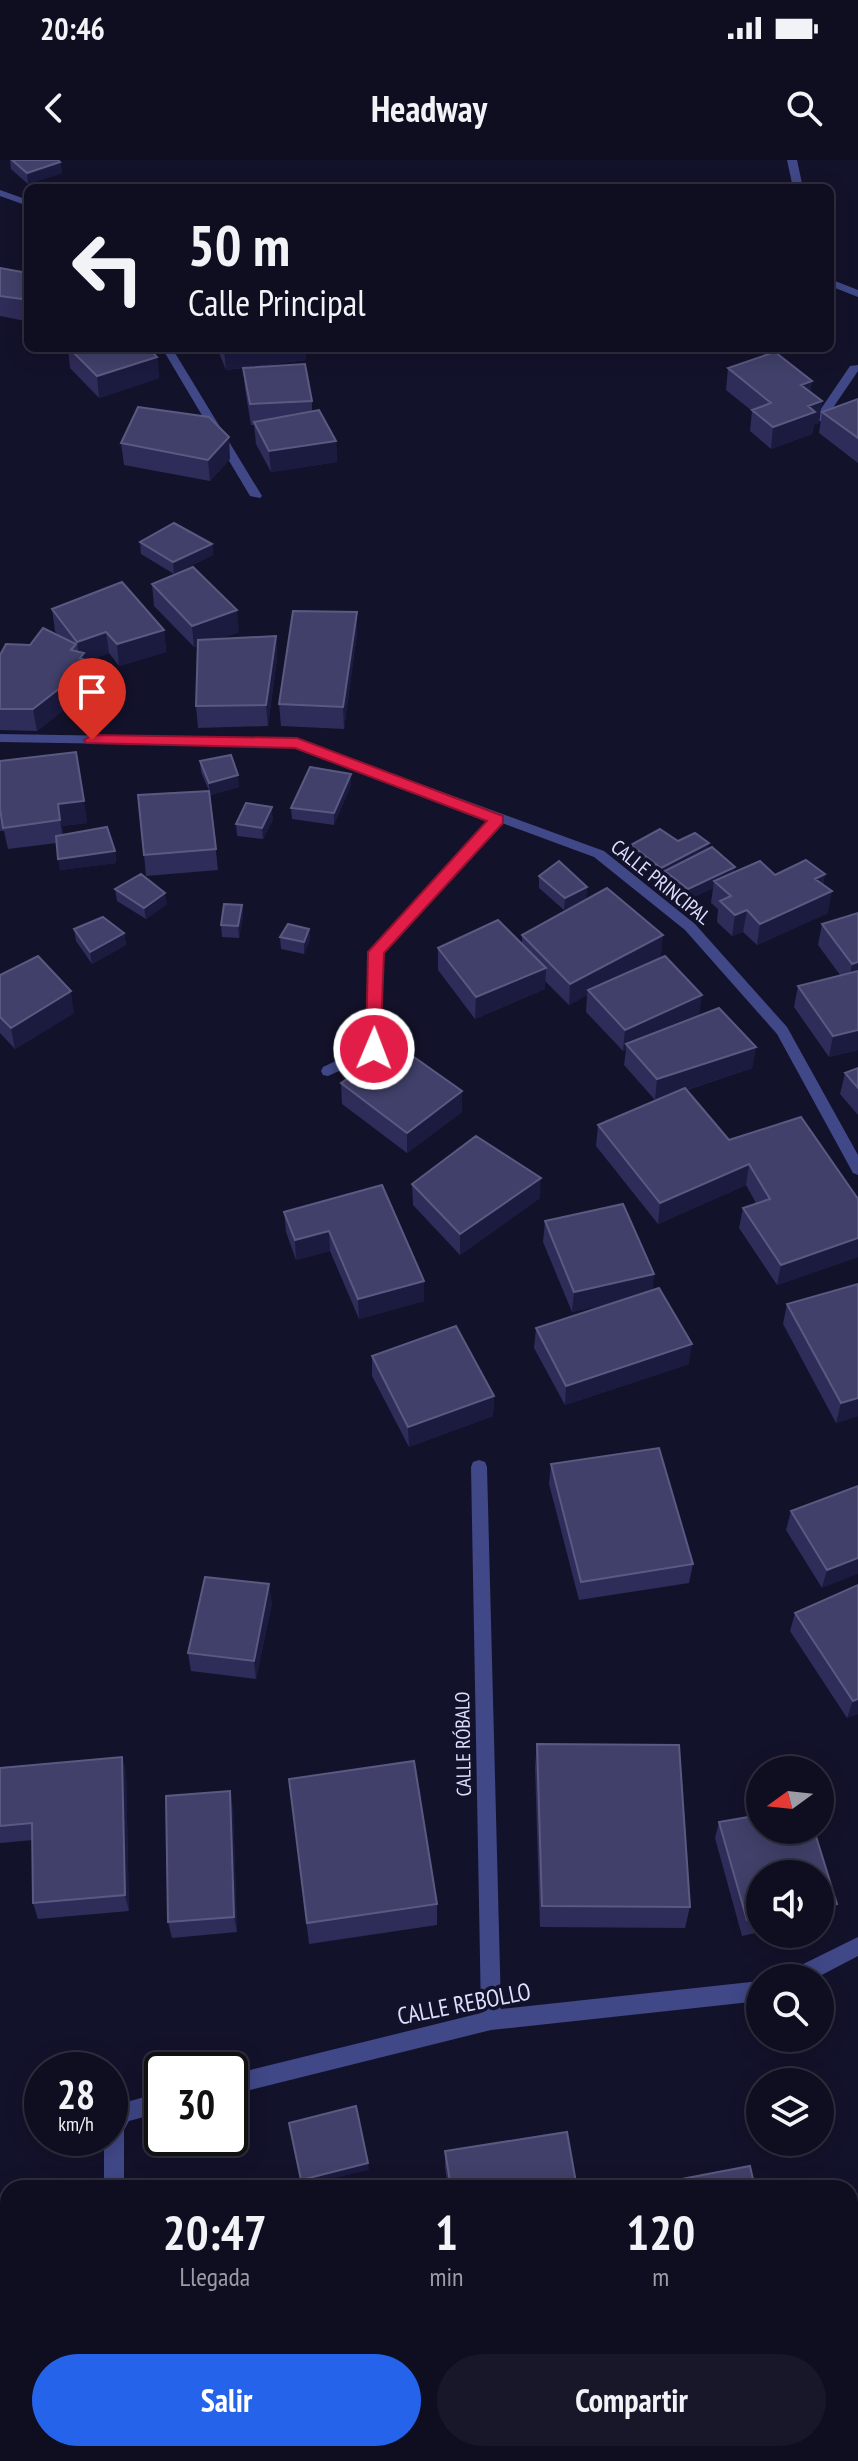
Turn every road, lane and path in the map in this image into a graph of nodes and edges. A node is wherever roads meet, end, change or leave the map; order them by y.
1 (792, 160) edge
2 (797, 184) edge
3 (0, 193) edge
4 (24, 202) edge
5 (834, 284) edge
6 (858, 294) edge
7 (169, 352) edge
8 (858, 368) edge
9 (820, 419) edge
10 (256, 496) dead end
11 (0, 738) edge
12 (498, 819) junction
13 (328, 1071) dead end
14 (858, 1169) edge
15 (479, 1467) dead end
16 (858, 1946) edge
17 (823, 1964) edge
18 (746, 1993) edge
19 (491, 2020) junction
20 (248, 2081) edge
21 (144, 2107) edge
22 (114, 2180) edge

1 - 2 street
3 - 4 street
5 - 6 street
7 - 10 street
8 - 9 street
11 - 12 street, CALLE PRINCIPAL
12 - 13 street
12 - 14 street, CALLE PRINCIPAL
15 - 19 street, CALLE RÓBALO
16 - 17 street
18 - 19 street, CALLE REBOLLO
19 - 20 street, CALLE REBOLLO
21 - 22 street

